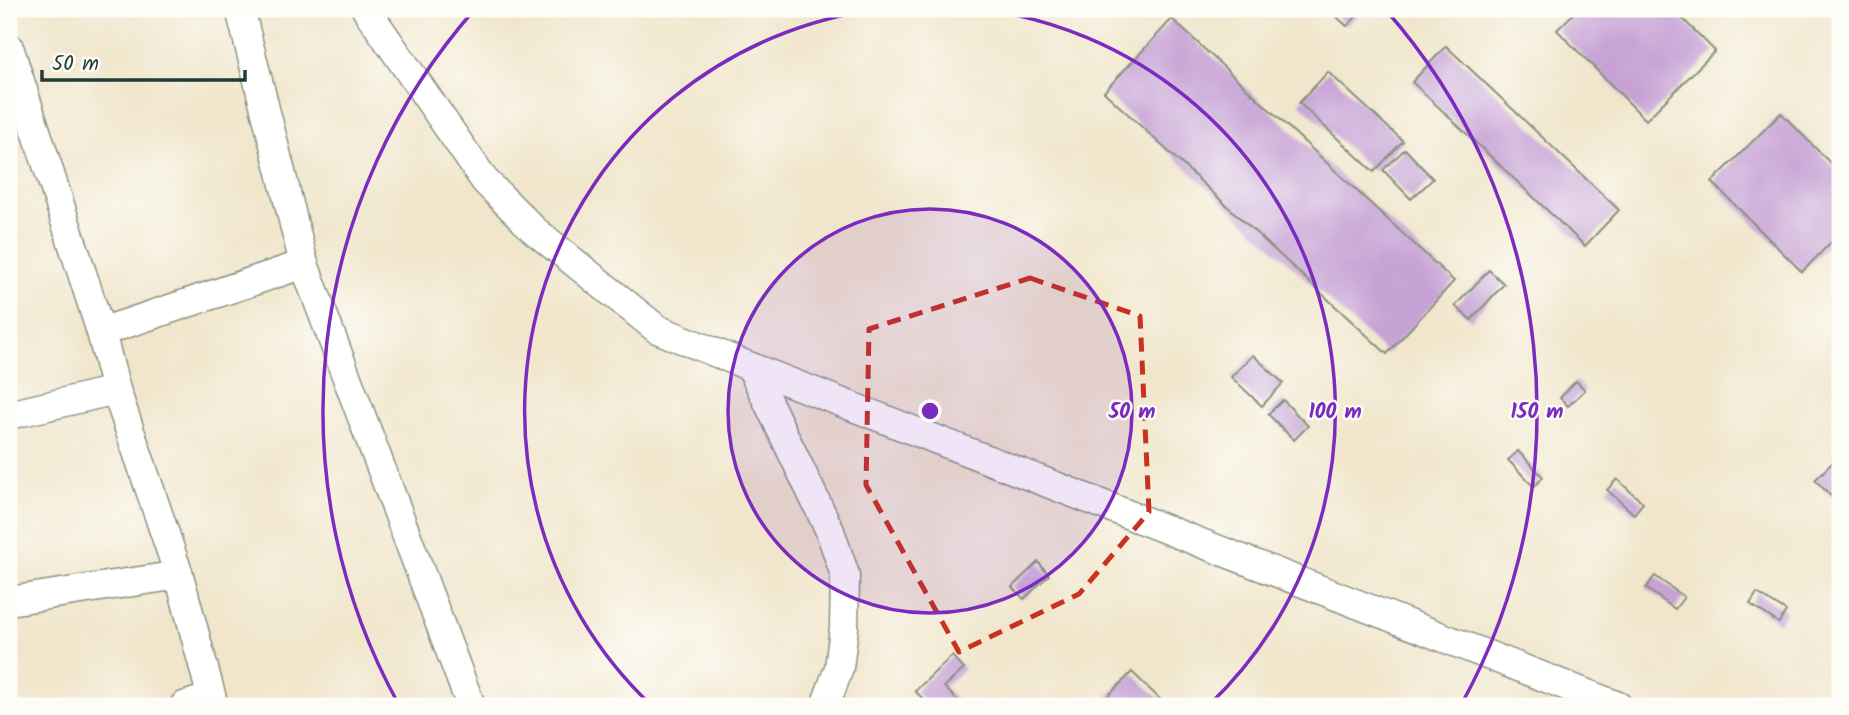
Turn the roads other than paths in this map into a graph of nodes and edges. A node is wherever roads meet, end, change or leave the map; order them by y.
1 (240, 9) edge
2 (366, 9) edge
3 (9, 47) edge
4 (303, 264) junction
5 (101, 332) junction
6 (751, 367) junction
7 (116, 390) junction
8 (9, 415) edge
9 (179, 575) junction
10 (9, 601) edge
11 (213, 702) edge
12 (184, 706) edge
13 (471, 706) edge
14 (825, 706) edge
15 (1618, 706) edge

1 - 4 street
2 - 6 street
3 - 5 street
4 - 5 street
4 - 13 street
5 - 7 street
6 - 14 street
6 - 15 street
7 - 8 street
7 - 9 street
9 - 10 street
9 - 11 street
11 - 12 street

